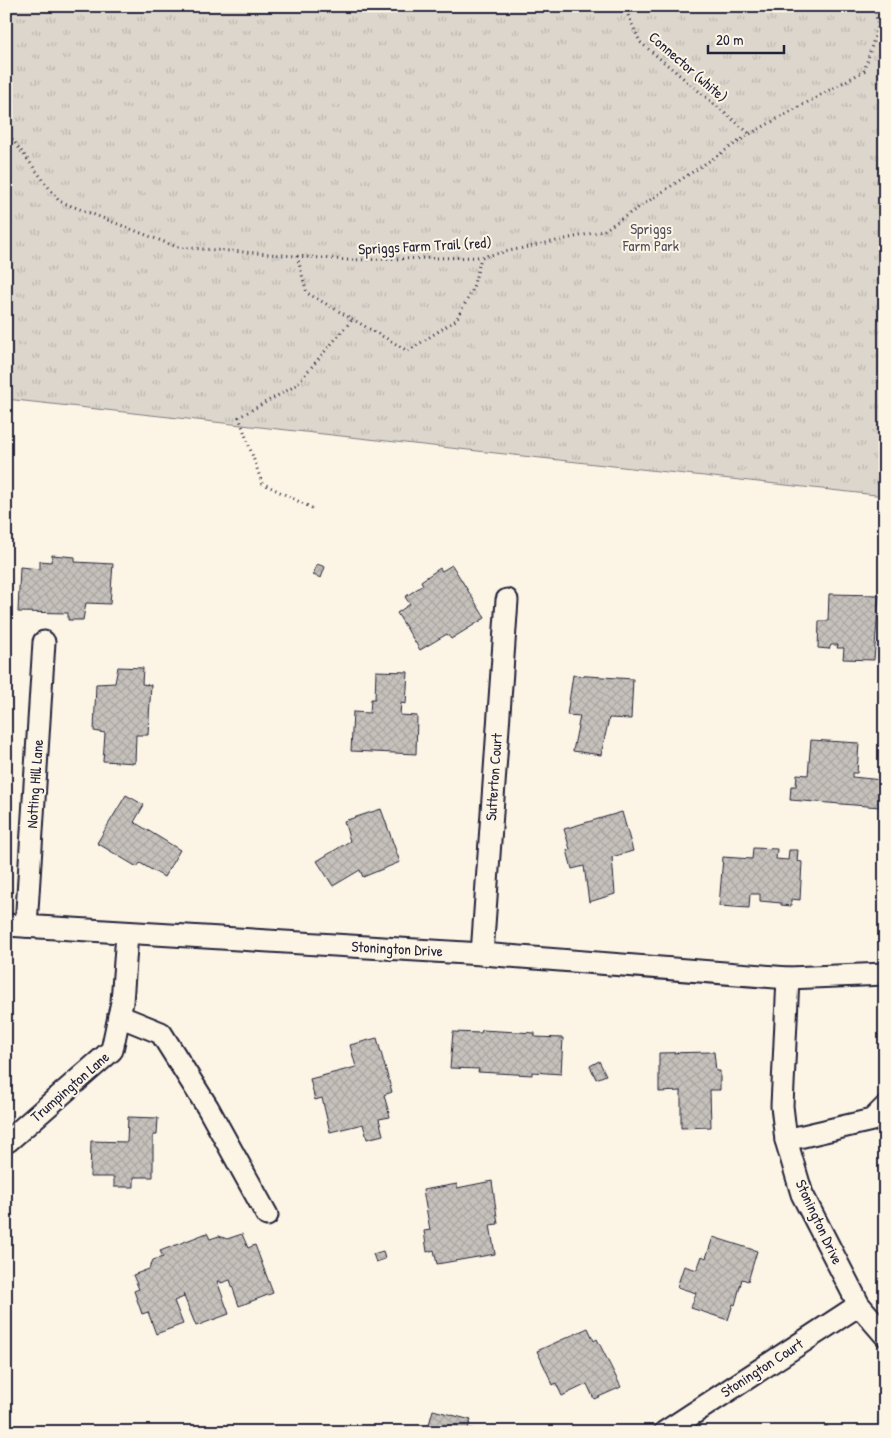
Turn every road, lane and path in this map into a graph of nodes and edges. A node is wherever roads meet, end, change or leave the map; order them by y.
1 (624, 6) edge
2 (874, 6) edge
3 (6, 132) edge
4 (750, 134) junction
5 (297, 256) junction
6 (481, 257) junction
7 (352, 320) junction
8 (312, 508) dead end
9 (507, 600) dead end
10 (44, 642) dead end
11 (16, 926) edge
12 (127, 934) junction
13 (482, 954) junction
14 (885, 974) edge
15 (788, 978) junction
16 (119, 1016) junction
17 (885, 1107) edge
18 (786, 1140) junction
19 (8, 1141) dead end
20 (267, 1215) dead end
21 (859, 1305) junction
22 (885, 1335) edge
23 (665, 1432) edge

1 - 4 path, Connector (white)
2 - 4 path, Spriggs Farm Trail (red)
3 - 5 path, Spriggs Farm Trail (red)
4 - 6 path, Spriggs Farm Trail (red)
5 - 6 path, Spriggs Farm Trail (red)
5 - 7 path
6 - 7 path
7 - 8 path
9 - 13 street, Sutterton Court
10 - 11 street, Notting Hill Lane
11 - 12 street, Stonington Drive
12 - 13 street, Stonington Drive
12 - 16 street, Trumpington Lane
13 - 15 street, Stonington Drive
14 - 15 street, Stonington Drive
15 - 18 street, Stonington Drive
16 - 19 street, Trumpington Lane
16 - 20 street
17 - 18 street
18 - 21 street, Stonington Drive
21 - 22 street, Stonington Drive
21 - 23 street, Stonington Court

